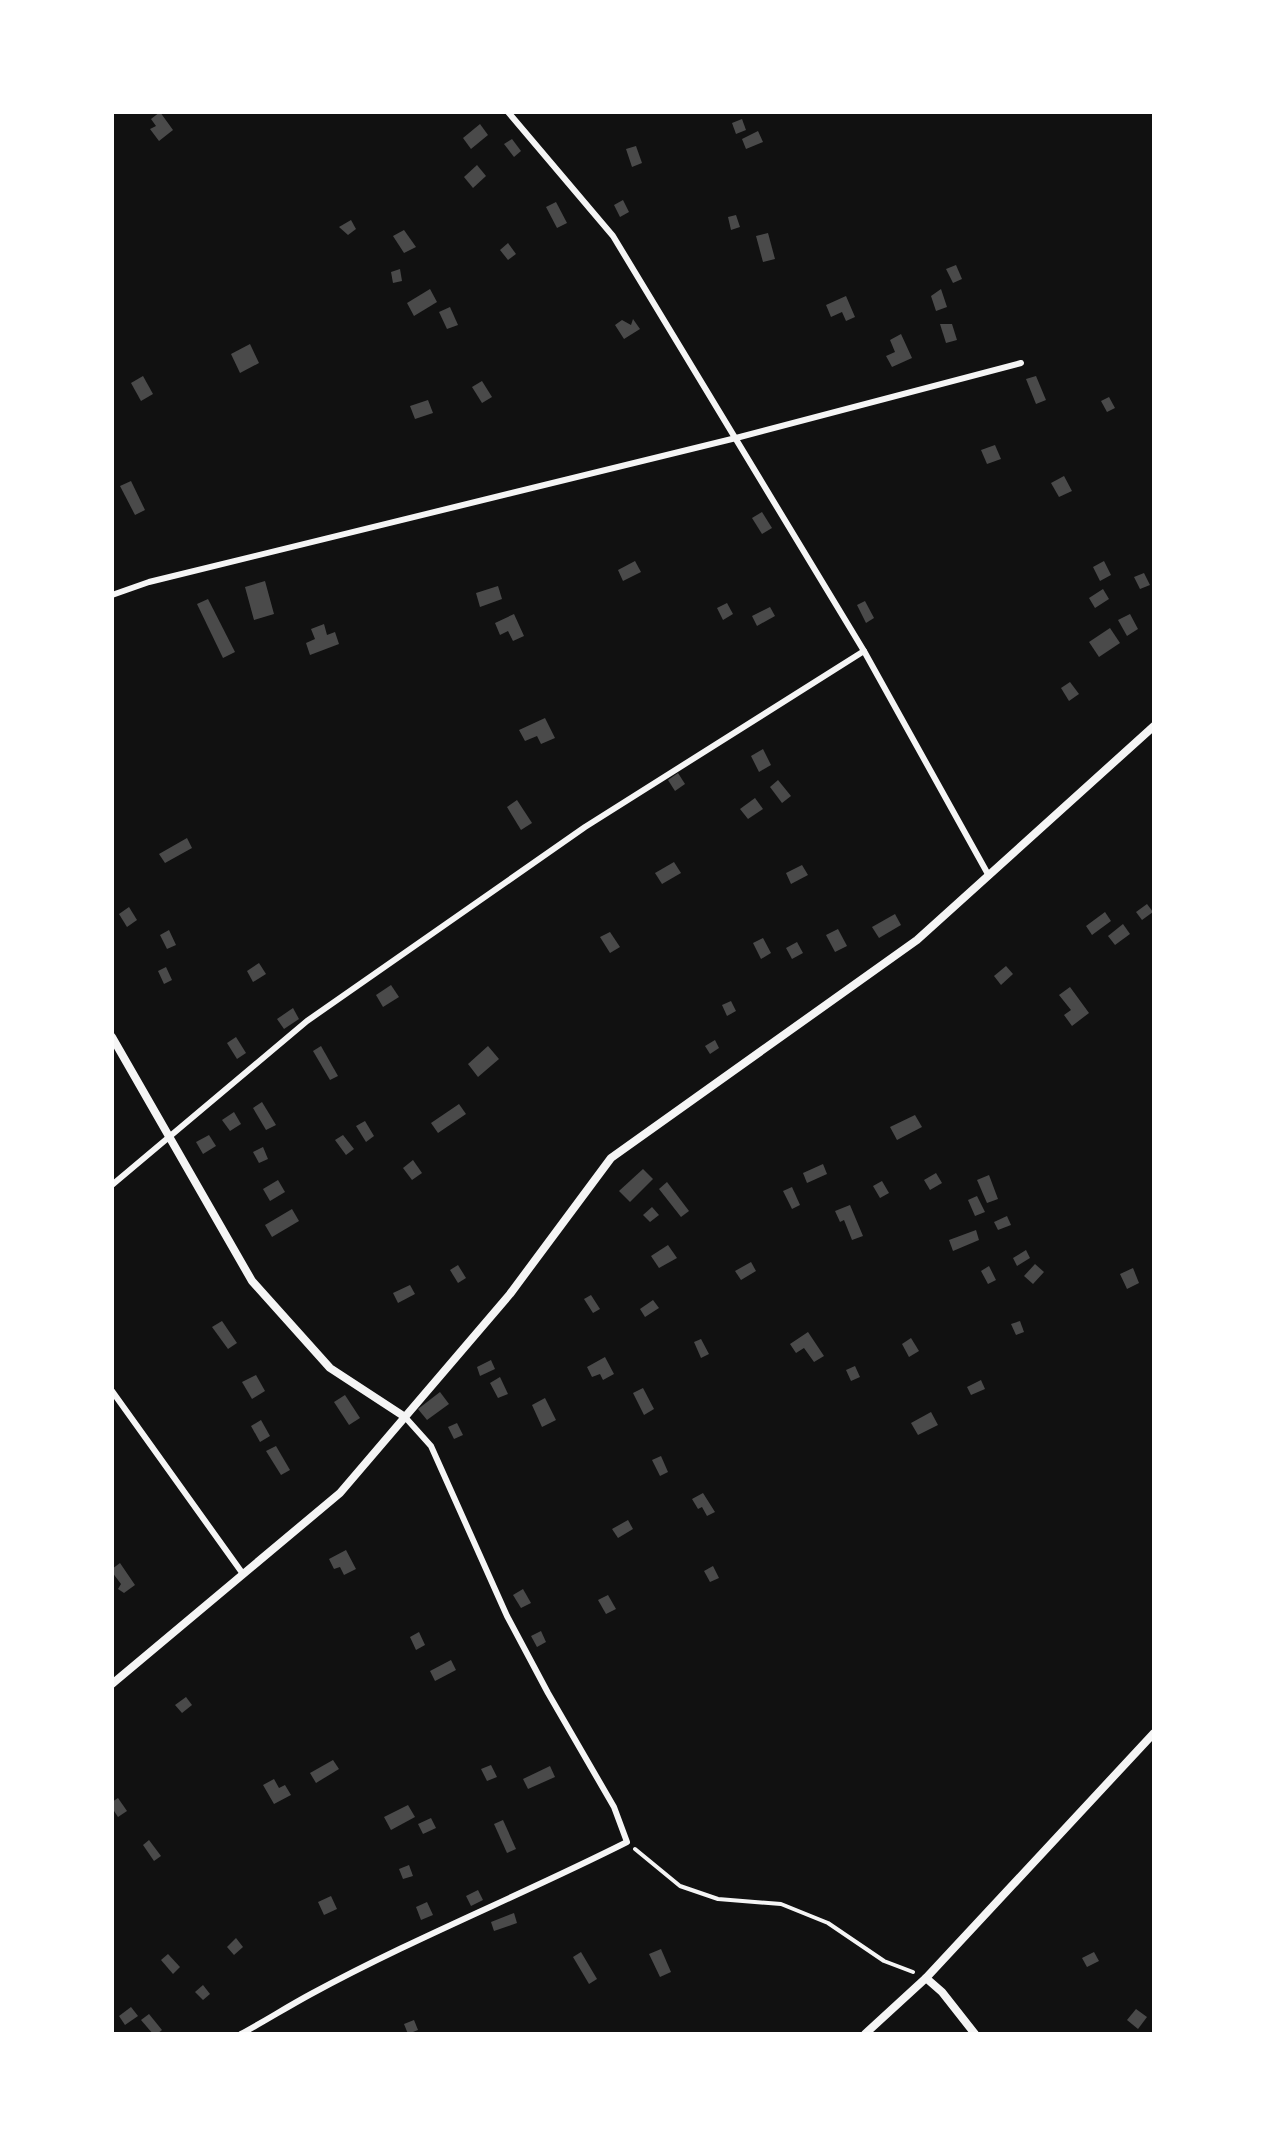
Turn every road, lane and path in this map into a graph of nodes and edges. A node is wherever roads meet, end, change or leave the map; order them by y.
1 (508, 112) edge
2 (1021, 363) dead end
3 (736, 438) junction
4 (112, 595) edge
5 (864, 651) junction
6 (1154, 726) edge
7 (989, 876) junction
8 (112, 1037) edge
9 (169, 1136) junction
10 (112, 1185) edge
11 (112, 1391) edge
12 (405, 1417) junction
13 (243, 1574) junction
14 (112, 1684) edge
15 (1154, 1733) edge
16 (627, 1842) junction
17 (926, 1978) junction
18 (241, 2034) edge
19 (865, 2034) edge
20 (975, 2034) edge

1 - 3 lane
2 - 3 lane
3 - 4 lane
3 - 5 lane
5 - 7 lane
5 - 9 lane
6 - 7 street
7 - 12 street
8 - 9 street
9 - 10 lane
9 - 12 street
11 - 13 lane
12 - 13 street
12 - 16 lane
13 - 14 street
15 - 17 street
16 - 17 path
16 - 18 lane
17 - 19 street
17 - 20 street

